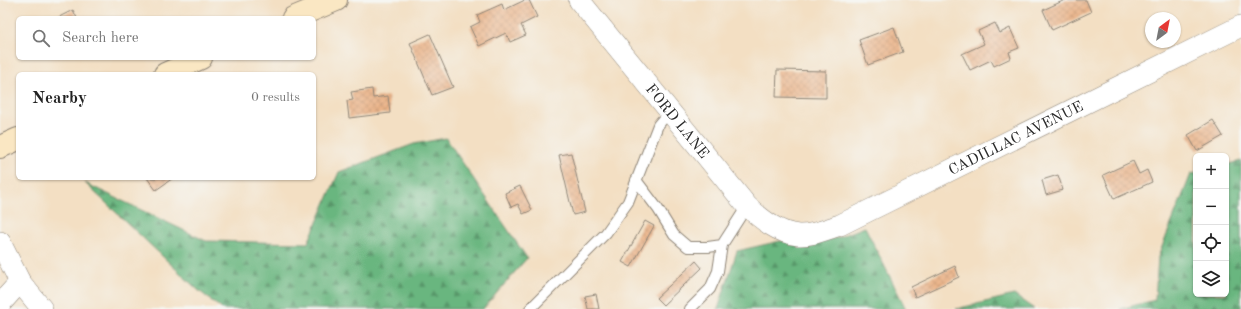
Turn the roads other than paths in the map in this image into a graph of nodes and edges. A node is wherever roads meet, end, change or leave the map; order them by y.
1 (336, 0) edge
2 (579, 0) edge
3 (298, 16) edge
4 (1241, 26) edge
5 (196, 60) edge
6 (170, 72) edge
7 (669, 112) junction
8 (16, 140) edge
9 (0, 147) edge
10 (636, 180) junction
11 (747, 206) junction
12 (786, 232) joint
13 (0, 242) edge
14 (722, 245) junction
15 (20, 282) junction
16 (0, 304) edge
17 (42, 309) edge
18 (530, 309) edge
19 (690, 309) edge

1 - 3 street
2 - 7 street, FORD LANE
4 - 12 street, CADILLAC AVENUE
5 - 6 street
7 - 10 lane
7 - 11 street, FORD LANE
8 - 9 street
10 - 14 lane
10 - 18 lane
11 - 12 street, FORD LANE
11 - 14 lane
13 - 15 street
14 - 19 lane
15 - 16 street
15 - 17 street

